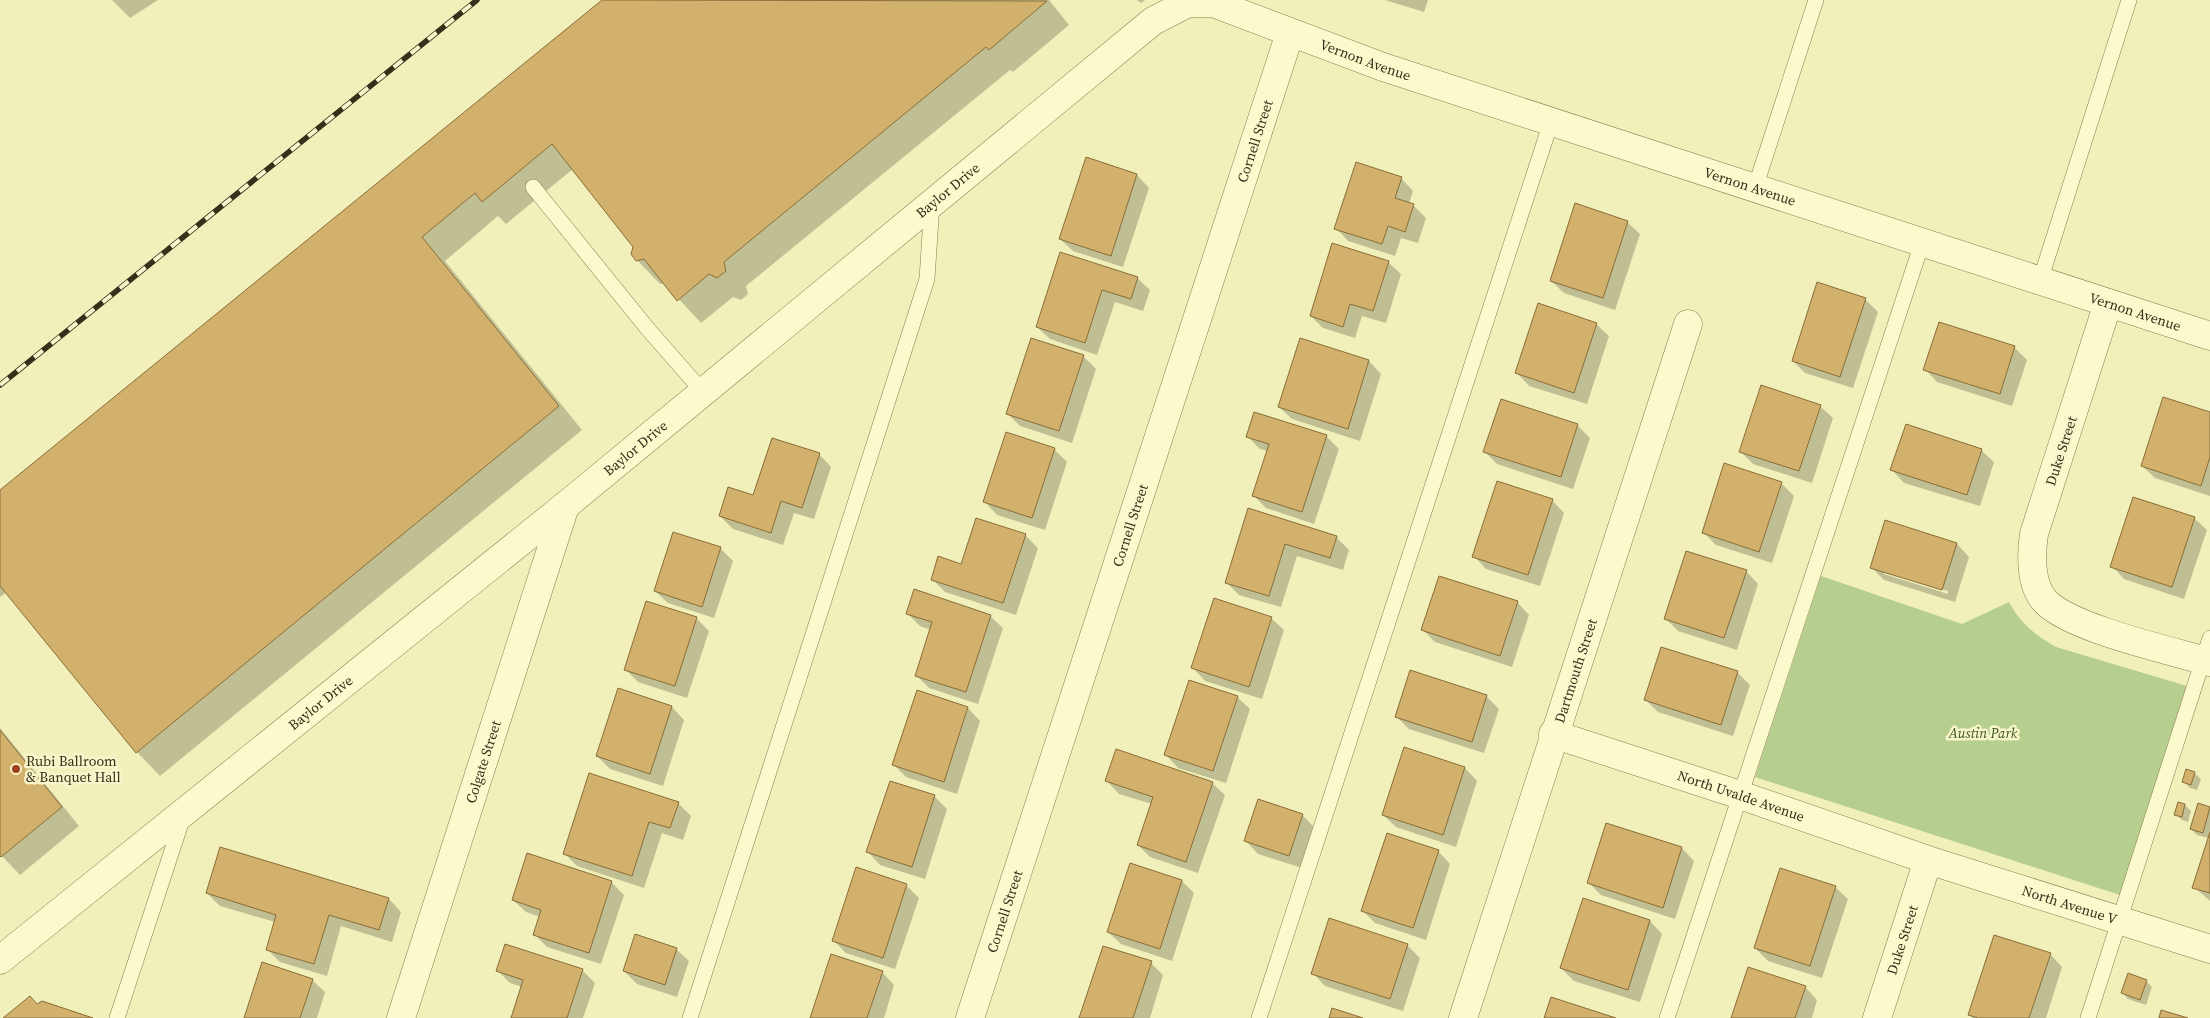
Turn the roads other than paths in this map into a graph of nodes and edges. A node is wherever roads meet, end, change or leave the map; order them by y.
1 (1816, 0) edge
2 (2129, 0) edge
3 (1290, 33) junction
4 (1551, 122) junction
5 (533, 186) dead end
6 (1755, 188) junction
7 (932, 203) junction
8 (1922, 242) junction
9 (2040, 281) junction
10 (2108, 303) junction
11 (1688, 324) dead end
12 (2210, 336) edge
13 (703, 392) junction
14 (565, 506) junction
15 (2208, 654) edge
16 (1553, 734) junction
17 (1740, 795) junction
18 (185, 811) junction
19 (1928, 860) junction
20 (2119, 920) junction
21 (2210, 949) edge
22 (0, 960) edge
23 (117, 1018) edge
24 (401, 1018) edge
25 (690, 1018) edge
26 (970, 1018) edge
27 (1259, 1018) edge
28 (1463, 1018) edge
29 (1667, 1018) edge
30 (1876, 1018) edge
31 (2088, 1018) edge

1 - 6 lane
2 - 9 lane
3 - 4 street, Vernon Avenue
3 - 7 street, Baylor Drive
3 - 26 street, Cornell Street
4 - 6 street, Vernon Avenue
4 - 27 lane
5 - 13 lane
6 - 8 street, Vernon Avenue
7 - 13 street, Baylor Drive
7 - 25 lane
8 - 9 street, Vernon Avenue
8 - 17 lane
9 - 10 street, Vernon Avenue
10 - 12 street, Vernon Avenue
10 - 15 street, Duke Street
11 - 16 street, Dartmouth Street
13 - 14 street, Baylor Drive
14 - 18 street, Baylor Drive
14 - 24 street, Colgate Street
15 - 20 lane
16 - 17 street, North Uvalde Avenue
16 - 28 street, Dartmouth Street
17 - 19 street, North Uvalde Avenue
17 - 29 lane
18 - 22 street, Baylor Drive
18 - 23 lane
19 - 20 street, North Avenue V
19 - 30 street, Duke Street
20 - 21 street, North Avenue V
20 - 31 lane

